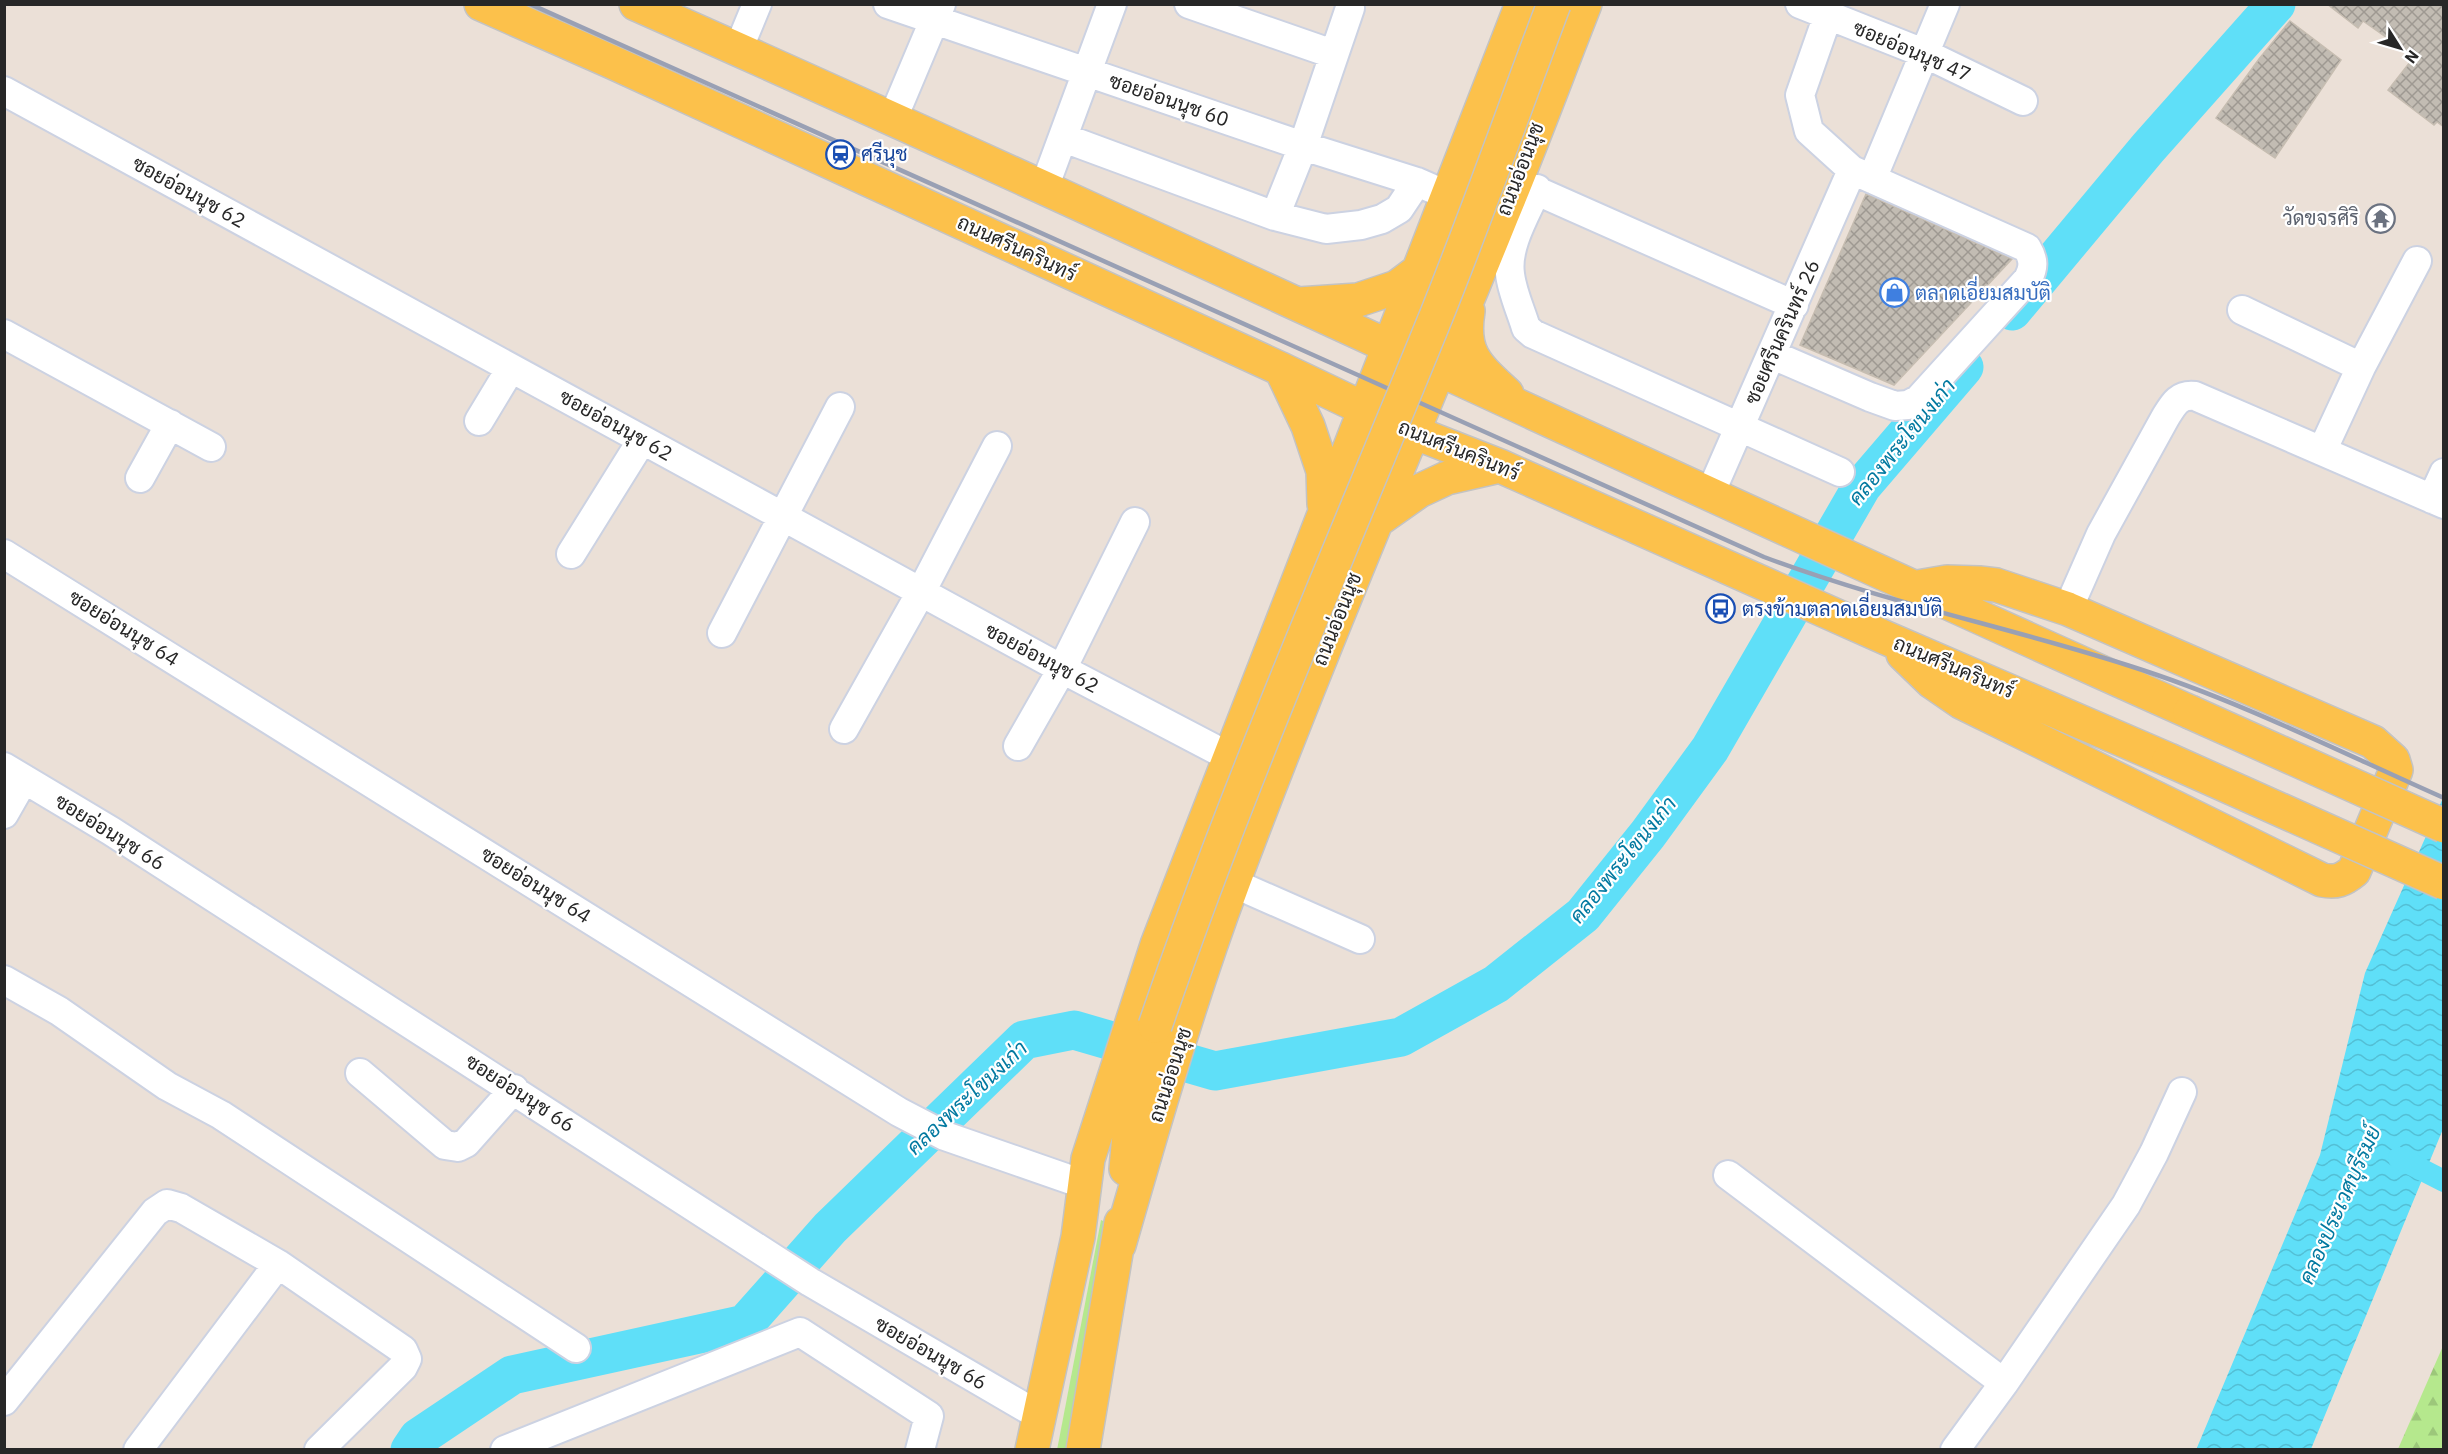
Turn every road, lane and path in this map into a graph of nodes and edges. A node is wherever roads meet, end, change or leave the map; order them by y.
1 (481, 4) edge
2 (636, 4) edge
3 (757, 4) edge
4 (888, 4) edge
5 (1112, 4) edge
6 (1189, 4) edge
7 (1522, 4) edge
8 (1554, 4) edge
9 (1585, 4) edge
10 (1800, 4) edge
11 (1945, 4) edge
12 (1350, 8) dead end
13 (938, 13) edge
14 (1828, 15) junction
15 (738, 50) junction
16 (1333, 54) junction
17 (1926, 54) junction
18 (1086, 72) junction
19 (4, 91) edge
20 (2023, 101) dead end
21 (892, 117) junction
22 (1064, 138) junction
23 (1303, 146) junction
24 (1862, 174) junction
25 (1418, 182) junction
26 (1526, 185) junction
27 (1044, 188) junction
28 (1449, 196) junction
29 (1504, 212) junction
30 (1275, 216) junction
31 (2417, 261) dead end
32 (1421, 268) junction
33 (1471, 291) junction
34 (1298, 304) junction
35 (1794, 305) junction
36 (2242, 310) dead end
37 (4, 334) edge
38 (1389, 348) junction
39 (1773, 355) junction
40 (2361, 367) junction
41 (511, 368) junction
42 (1281, 369) junction
43 (1438, 370) junction
44 (840, 407) dead end
45 (1366, 410) junction
46 (1527, 411) junction
47 (479, 421) dead end
48 (170, 424) junction
49 (1741, 426) junction
50 (1413, 432) junction
51 (642, 440) junction
52 (998, 446) dead end
53 (211, 447) dead end
54 (2322, 451) junction
55 (1500, 466) junction
56 (1840, 472) dead end
57 (2444, 473) edge
58 (140, 478) dead end
59 (1710, 494) junction
60 (2438, 502) edge
61 (1324, 509) junction
62 (783, 517) junction
63 (1135, 522) dead end
64 (1375, 522) junction
65 (4, 554) edge
66 (570, 554) dead end
67 (1295, 584) junction
68 (1912, 588) junction
69 (921, 592) junction
70 (1343, 603) junction
71 (2068, 609) junction
72 (722, 633) dead end
73 (1886, 638) junction
74 (1062, 669) junction
75 (844, 729) dead end
76 (1018, 746) dead end
77 (1228, 756) junction
78 (14, 773) edge
79 (4, 814) edge
80 (2444, 826) edge
81 (1233, 883) junction
82 (2444, 883) edge
83 (1360, 939) dead end
84 (4, 980) edge
85 (360, 1073) dead end
86 (514, 1089) junction
87 (2182, 1092) dead end
88 (1132, 1101) junction
89 (1728, 1175) dead end
90 (1083, 1184) junction
91 (1078, 1237) junction
92 (1119, 1245) junction
93 (278, 1264) junction
94 (576, 1348) dead end
95 (2004, 1383) junction
96 (4, 1401) edge
97 (1038, 1415) junction
98 (138, 1449) edge
99 (319, 1449) edge
100 (505, 1449) edge
101 (920, 1449) edge
102 (1032, 1449) edge
103 (1083, 1449) edge
104 (1955, 1449) edge

1 - 42 main road, ถนนศรีนครินทร์
2 - 15 main road
3 - 15 street
4 - 13 street, ซอยอ่อนนุช 60
5 - 18 street
6 - 16 street
7 - 28 main road, ถนนอ่อนนุช
8 - 88 main road, ถนนอ่อนนุช, bridge
9 - 26 main road, ถนนอ่อนนุช
10 - 14 street, ซอยอ่อนนุช 47
11 - 17 street, ซอยศรีนครินทร์ 26
12 - 16 street
13 - 18 street, ซอยอ่อนนุช 60
13 - 21 street
14 - 17 street, ซอยอ่อนนุช 47
14 - 24 street
15 - 21 main road
16 - 23 street
17 - 20 street, ซอยอ่อนนุช 47
17 - 24 street, ซอยศรีนครินทร์ 26
18 - 22 street
18 - 23 street, ซอยอ่อนนุช 60
19 - 41 street, ซอยอ่อนนุช 62
21 - 27 main road
22 - 27 street
22 - 30 street
23 - 25 street, ซอยอ่อนนุช 60
23 - 30 street
24 - 35 street, ซอยศรีนครินทร์ 26
24 - 39 street
25 - 28 street, ซอยอ่อนนุช 60
25 - 30 street
26 - 29 main road, ถนนอ่อนนุช
26 - 35 street
26 - 49 street
27 - 34 main road
28 - 29 main road
28 - 32 main road, ถนนอ่อนนุช
29 - 33 main road, ถนนอ่อนนุช
31 - 40 street
32 - 34 main road
32 - 38 main road, ถนนอ่อนนุช
33 - 43 main road, ถนนอ่อนนุช
33 - 46 main road
34 - 38 main road
35 - 39 street, ซอยศรีนครินทร์ 26
36 - 40 street
37 - 48 street
38 - 43 main road
38 - 45 main road, ถนนอ่อนนุช
39 - 49 street, ซอยศรีนครินทร์ 26
40 - 54 street
41 - 47 street
41 - 51 street, ซอยอ่อนนุช 62
42 - 45 main road, ถนนศรีนครินทร์
42 - 61 main road
43 - 46 main road
43 - 50 main road, ถนนอ่อนนุช
44 - 62 street
45 - 50 main road, ถนนศรีนครินทร์
45 - 61 main road, ถนนอ่อนนุช
46 - 59 main road
48 - 53 street
48 - 58 street
49 - 56 street
49 - 59 street, ซอยศรีนครินทร์ 26
50 - 55 main road, ถนนศรีนครินทร์
50 - 64 main road, ถนนอ่อนนุช
51 - 62 street, ซอยอ่อนนุช 62
51 - 66 street
52 - 69 street
54 - 60 street
54 - 71 street
55 - 64 main road
55 - 73 main road, ถนนศรีนครินทร์
57 - 60 street
59 - 68 main road
61 - 67 main road, ถนนอ่อนนุช
62 - 69 street, ซอยอ่อนนุช 62
62 - 72 street
63 - 74 street
64 - 70 main road, ถนนอ่อนนุช
65 - 90 street, ซอยอ่อนนุช 64
67 - 70 main road
67 - 77 main road, ถนนอ่อนนุช
68 - 71 main road
68 - 80 main road, bridge
69 - 74 street, ซอยอ่อนนุช 62
69 - 75 street
70 - 81 main road, ถนนอ่อนนุช
71 - 73 main road
73 - 82 main road, ถนนศรีนครินทร์, bridge
74 - 76 street
74 - 77 street, ซอยอ่อนนุช 62
77 - 90 main road, ถนนอ่อนนุช
78 - 79 street
78 - 86 street, ซอยอ่อนนุช 66
81 - 83 street
81 - 92 main road, ถนนอ่อนนุช
84 - 94 street
85 - 86 street
86 - 97 street, ซอยอ่อนนุช 66
87 - 95 street
88 - 91 main road, ถนนอ่อนนุช
88 - 92 main road, ถนนอ่อนนุช
89 - 95 street
90 - 91 main road, ถนนอ่อนนุช
91 - 97 main road, ถนนอ่อนนุช
92 - 103 main road, ถนนอ่อนนุช
93 - 96 street
93 - 98 street
93 - 99 street
95 - 104 street
97 - 102 main road, ถนนอ่อนนุช
100 - 101 street

